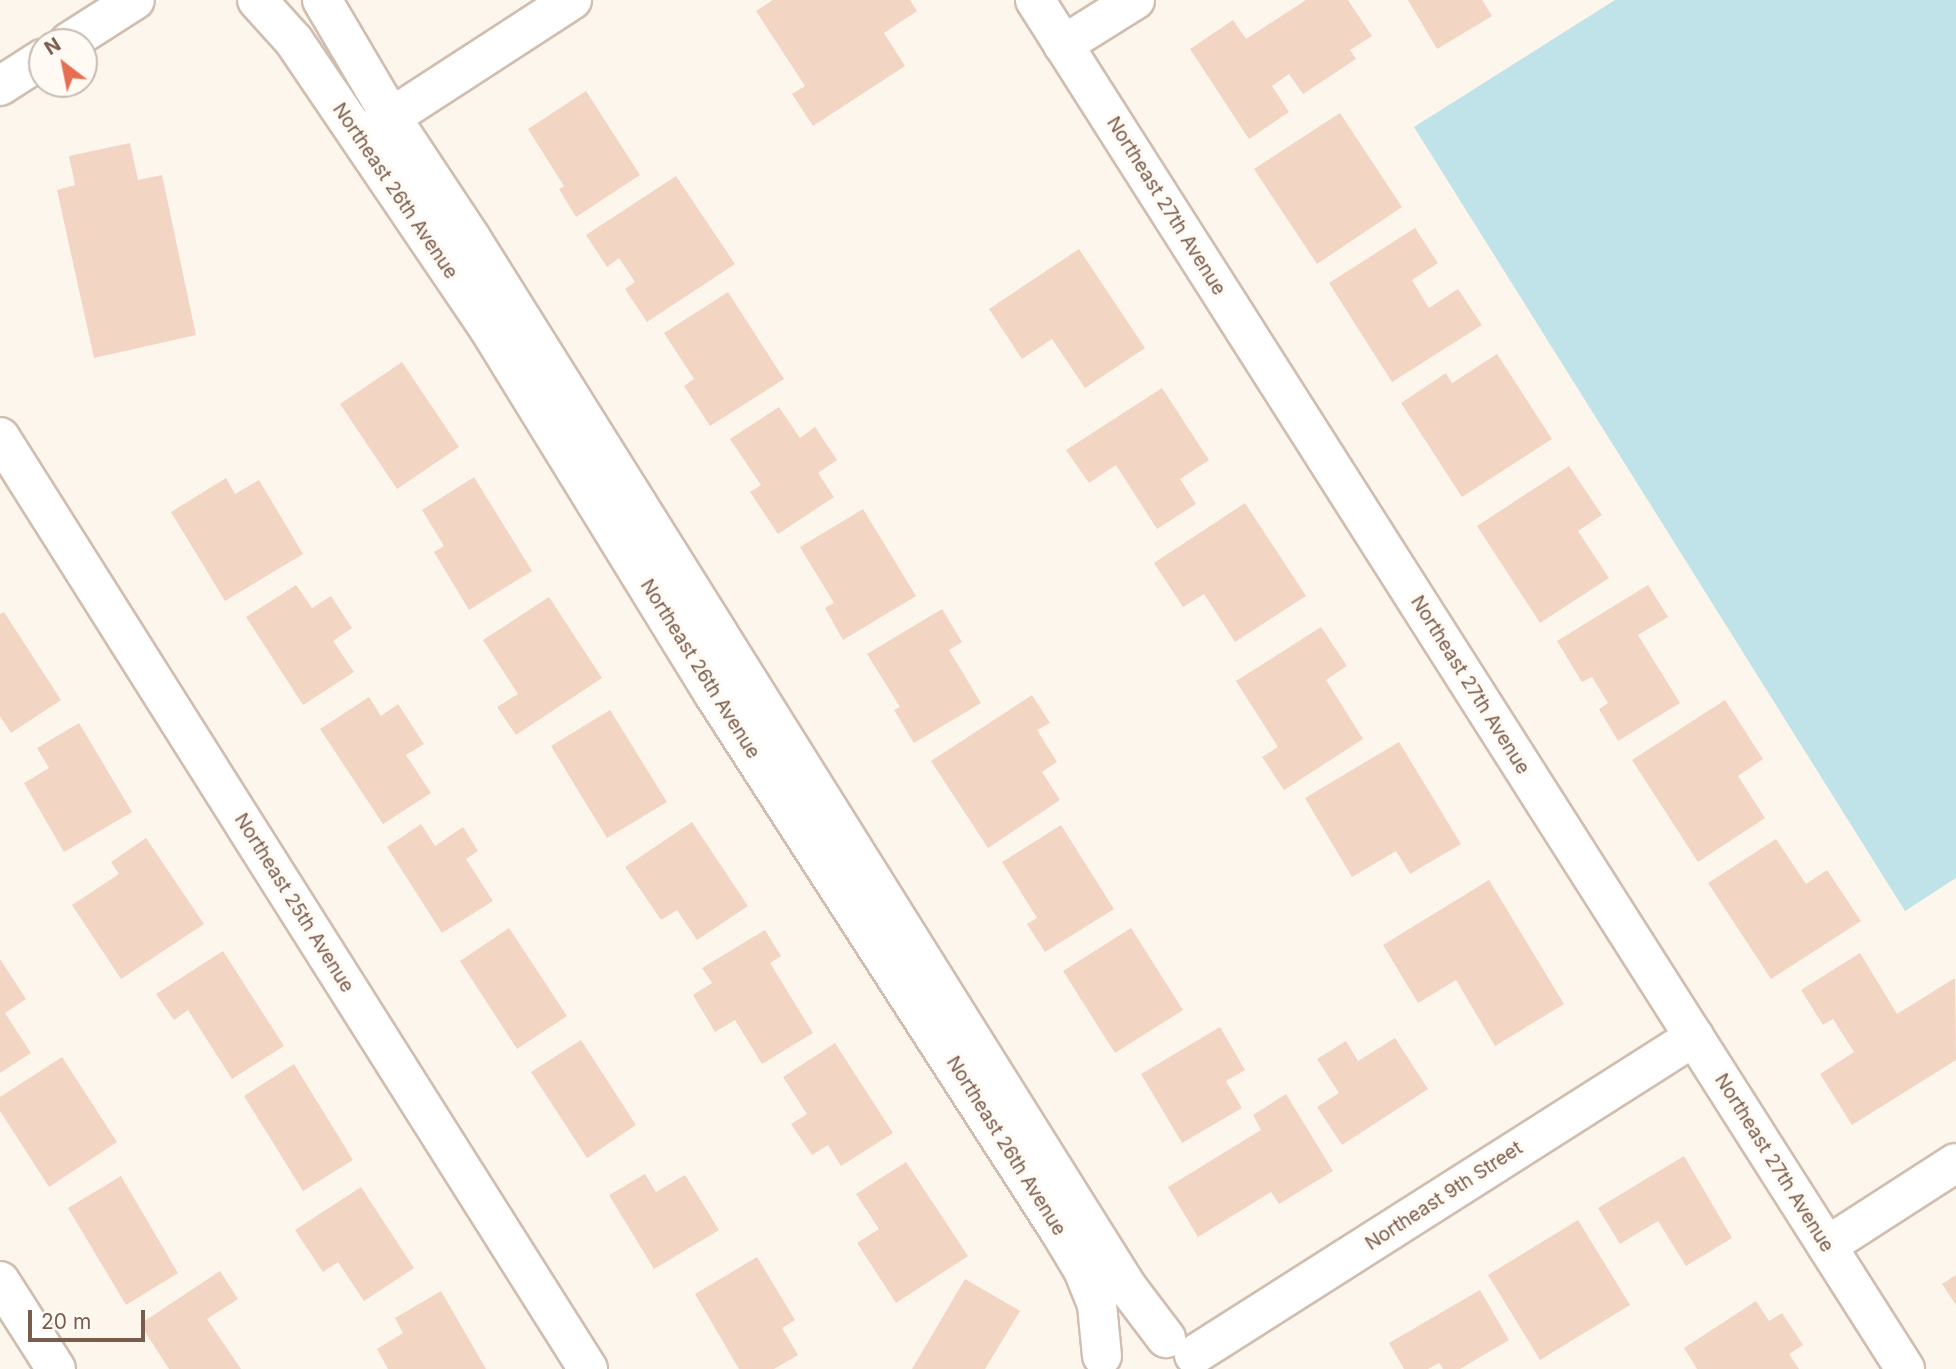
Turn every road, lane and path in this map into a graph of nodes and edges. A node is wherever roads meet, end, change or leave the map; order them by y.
1 (135, 0) edge
2 (257, 0) edge
3 (322, 0) edge
4 (572, 0) edge
5 (1035, 0) edge
6 (1135, 0) edge
7 (91, 28) edge
8 (1063, 44) junction
9 (28, 68) edge
10 (0, 86) edge
11 (391, 117) junction
12 (359, 137) junction
13 (0, 437) edge
14 (1693, 1037) junction
15 (1956, 1163) edge
16 (1826, 1246) junction
17 (0, 1281) edge
18 (1187, 1354) edge
19 (1098, 1363) edge
20 (56, 1369) edge
21 (588, 1369) edge
22 (1905, 1369) edge

1 - 7 street
2 - 12 street, Northeast 26th Avenue
3 - 11 street, Northeast 26th Avenue
4 - 11 street
5 - 8 street, Northeast 27th Avenue
6 - 8 street
8 - 14 street, Northeast 27th Avenue
9 - 10 street
11 - 12 street
11 - 18 street, Northeast 26th Avenue
12 - 19 street, Northeast 26th Avenue
13 - 21 street, Northeast 25th Avenue
14 - 16 street, Northeast 27th Avenue
14 - 18 street, Northeast 9th Street
15 - 16 street
16 - 22 street, Northeast 27th Avenue
17 - 20 street
18 - 19 street

